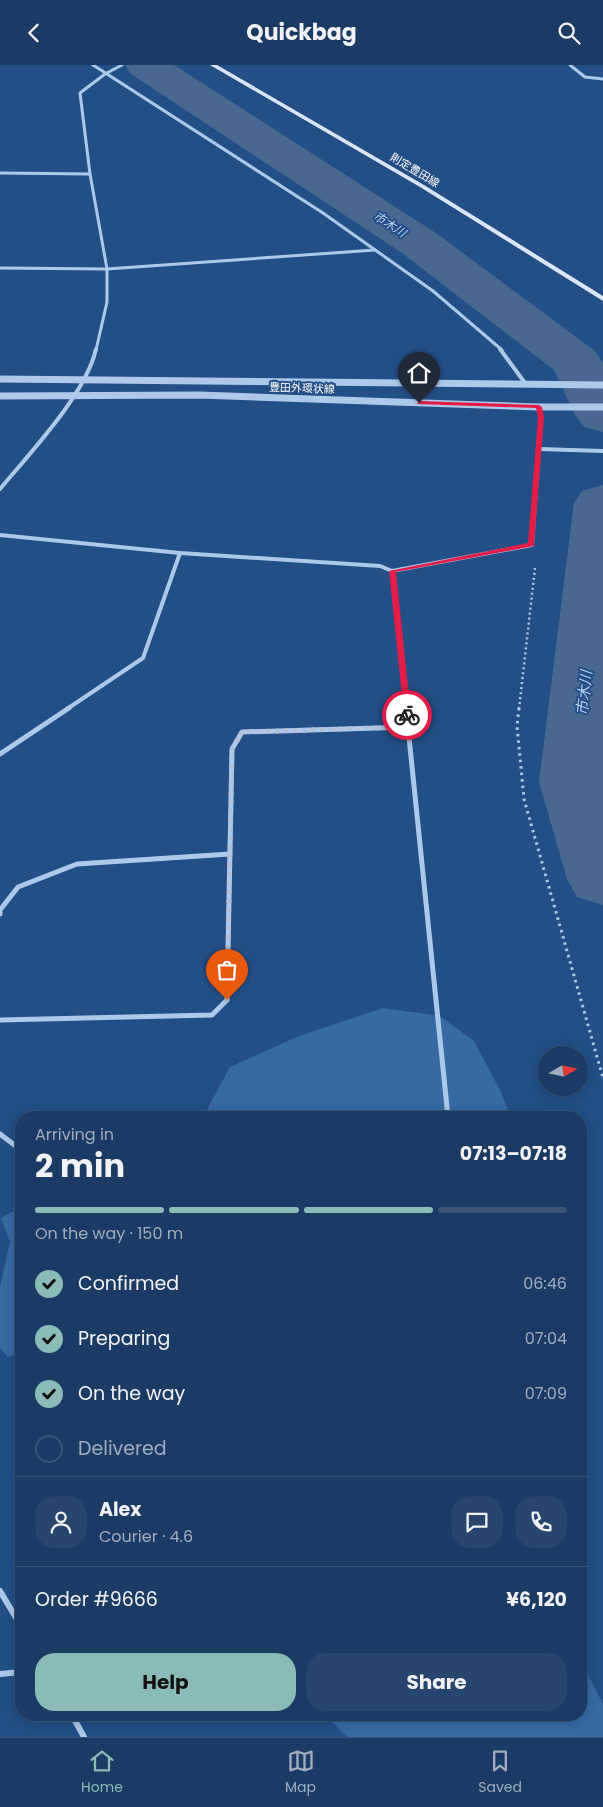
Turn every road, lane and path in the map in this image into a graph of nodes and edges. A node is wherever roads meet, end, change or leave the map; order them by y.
1 (93, 65) edge
2 (122, 65) edge
3 (213, 65) edge
4 (570, 65) edge
5 (105, 74) junction
6 (603, 79) edge
7 (0, 173) edge
8 (90, 174) junction
9 (375, 250) junction
10 (0, 267) edge
11 (107, 269) junction
12 (603, 299) edge
13 (0, 379) edge
14 (83, 379) junction
15 (525, 383) junction
16 (603, 385) edge
17 (0, 396) edge
18 (73, 396) junction
19 (564, 406) joint
20 (539, 407) junction
21 (603, 407) edge
22 (539, 449) junction
23 (603, 451) edge
24 (0, 489) edge
25 (0, 535) edge
26 (532, 543) junction
27 (180, 553) junction
28 (392, 571) junction
29 (408, 727) junction
30 (0, 754) edge
31 (230, 854) junction
32 (0, 914) edge
33 (0, 1020) edge
34 (603, 1078) edge
35 (447, 1111) edge
36 (0, 1134) edge
37 (15, 1145) edge
38 (0, 1591) edge
39 (15, 1616) edge
40 (15, 1673) edge
41 (0, 1674) edge
42 (75, 1721) edge
43 (84, 1737) edge

1 - 5 street
2 - 5 street
3 - 12 main road, 則定豊田線
4 - 6 street
5 - 8 street
5 - 9 street
7 - 8 street
8 - 11 street
9 - 11 street
9 - 15 street
10 - 11 street
11 - 14 street
13 - 14 street, 豊田外環状線
14 - 15 street, 豊田外環状線
14 - 18 street
15 - 16 street, 豊田外環状線
17 - 18 street, 豊田外環状線
18 - 20 street, 豊田外環状線
18 - 24 street
19 - 20 street, 豊田外環状線
19 - 21 street, 豊田外環状線
20 - 22 street
22 - 23 street
22 - 26 street
25 - 27 street
26 - 28 street
26 - 34 path
27 - 28 street
27 - 30 street
28 - 29 street
29 - 31 street
29 - 35 street
31 - 32 street
31 - 33 street
36 - 37 street
38 - 39 street
40 - 41 street
42 - 43 street

